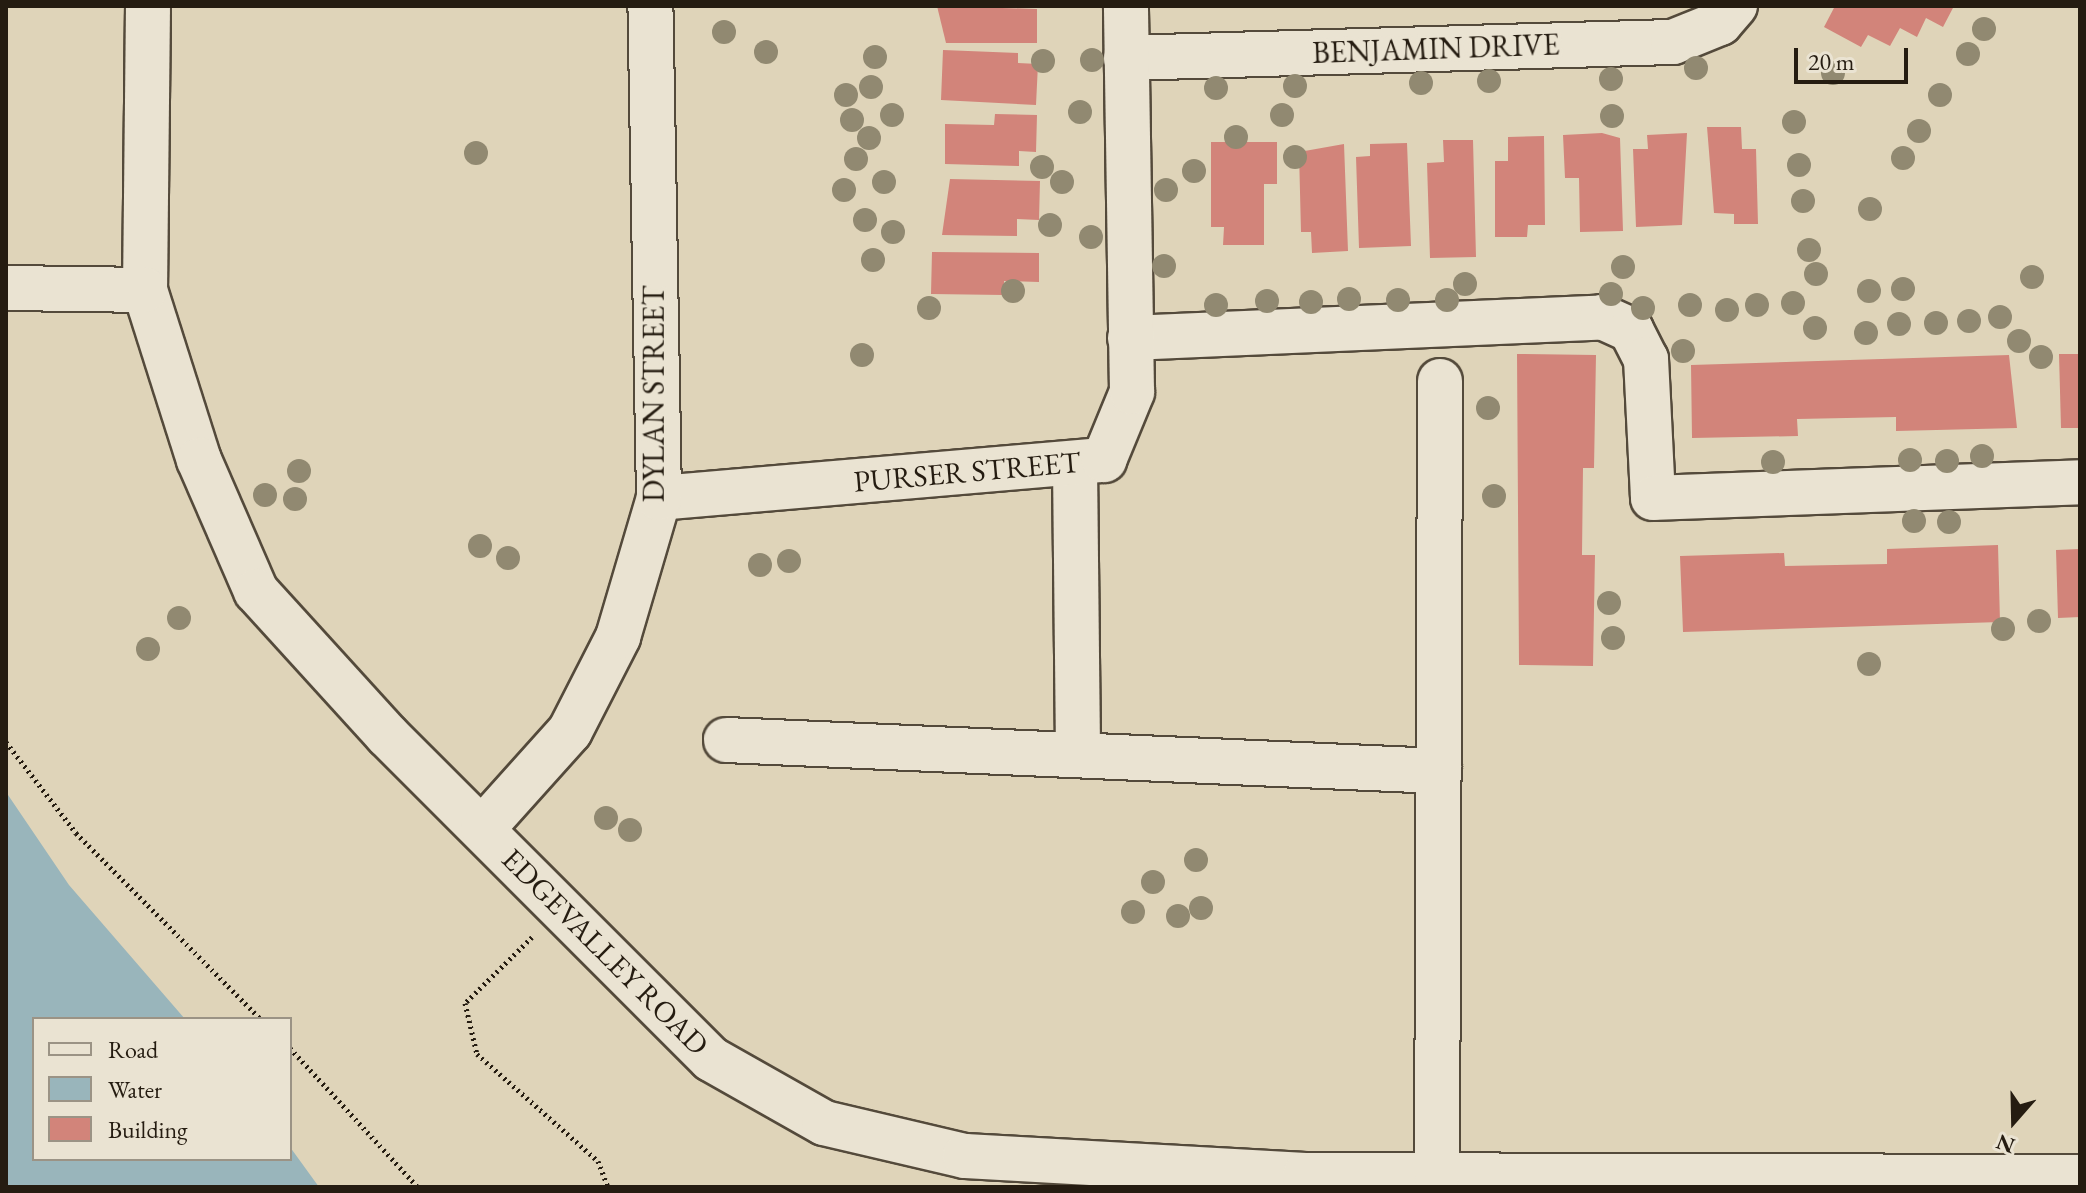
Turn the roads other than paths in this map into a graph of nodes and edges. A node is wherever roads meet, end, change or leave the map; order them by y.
1 (148, 6) edge
2 (650, 6) edge
3 (1126, 6) edge
4 (1735, 6) edge
5 (1126, 58) junction
6 (6, 288) edge
7 (145, 290) junction
8 (1130, 338) junction
9 (1440, 381) dead end
10 (1075, 464) junction
11 (2080, 482) edge
12 (659, 498) junction
13 (726, 740) dead end
14 (1078, 754) junction
15 (1439, 771) junction
16 (483, 828) junction
17 (1437, 1175) junction
18 (2080, 1177) edge
19 (1227, 1179) edge
20 (1992, 1182) edge

1 - 7 street, EDGEVALLEY ROAD
2 - 12 street, DYLAN STREET
3 - 5 street, PURSER STREET
4 - 5 street, BENJAMIN DRIVE
5 - 8 street, PURSER STREET
6 - 7 street
7 - 16 street, EDGEVALLEY ROAD
8 - 10 street, PURSER STREET
8 - 11 street
9 - 15 street
10 - 12 street, PURSER STREET
10 - 14 street
12 - 16 street, DYLAN STREET
13 - 14 street
14 - 15 street
15 - 17 street
16 - 19 street, EDGEVALLEY ROAD
17 - 19 street, EDGEVALLEY ROAD
17 - 20 street, EDGEVALLEY ROAD
18 - 20 street, EDGEVALLEY ROAD

